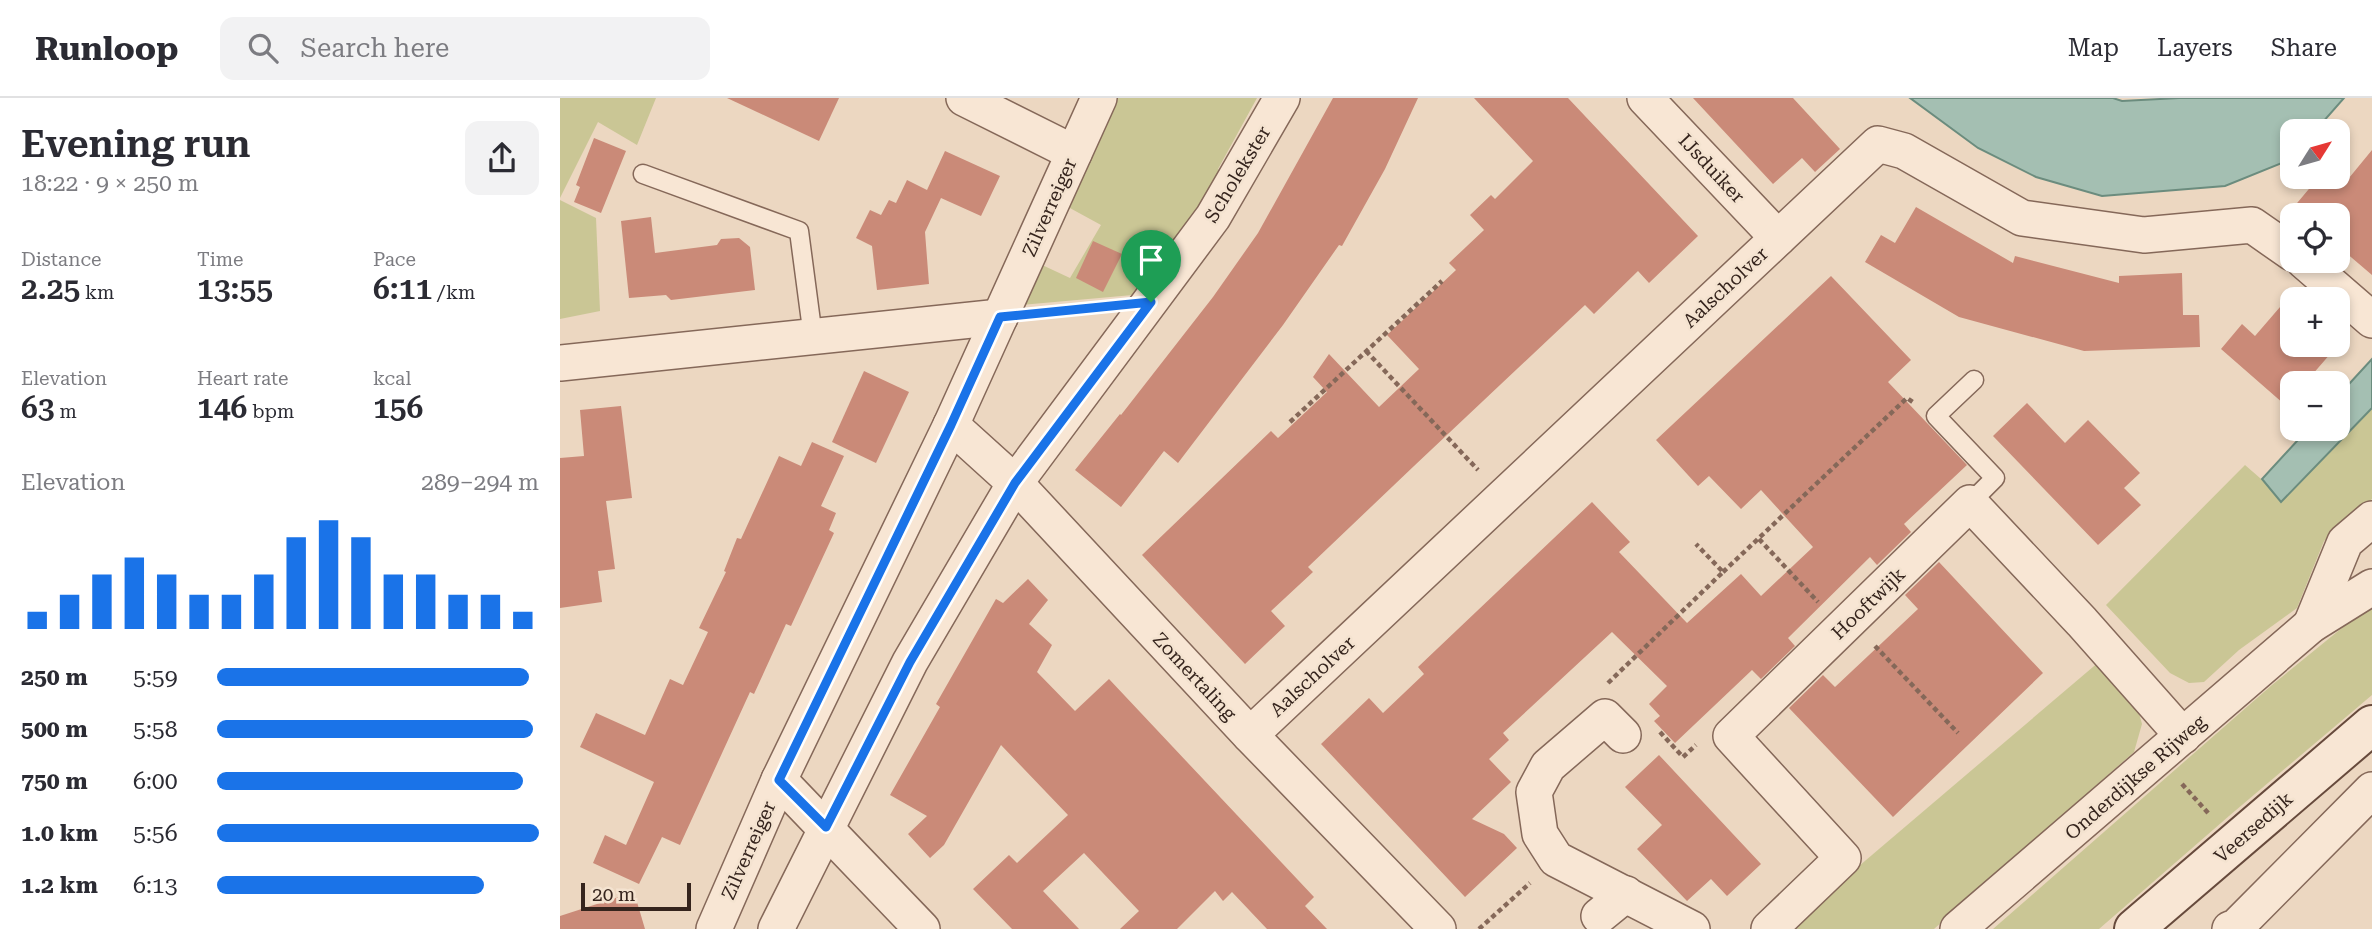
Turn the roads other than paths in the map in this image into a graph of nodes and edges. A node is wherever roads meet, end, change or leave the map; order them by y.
1 (964, 98) edge
2 (1099, 98) edge
3 (1282, 98) edge
4 (1645, 98) edge
5 (1074, 153) junction
6 (643, 174) dead end
7 (1778, 238) junction
8 (2280, 245) edge
9 (2318, 273) edge
10 (1000, 317) junction
11 (2372, 320) edge
12 (813, 337) junction
13 (560, 363) edge
14 (1974, 380) dead end
15 (951, 425) junction
16 (1015, 483) junction
17 (1970, 503) junction
18 (2372, 519) edge
19 (2372, 587) edge
20 (2311, 625) junction
21 (2372, 725) edge
22 (1614, 726) road end
23 (1250, 735) junction
24 (2171, 747) junction
25 (779, 780) junction
26 (2372, 790) edge
27 (826, 827) junction
28 (1626, 894) junction
29 (1599, 916) dead end
30 (714, 929) edge
31 (776, 929) edge
32 (922, 929) edge
33 (1438, 929) edge
34 (1692, 929) edge
35 (1769, 929) edge
36 (1958, 929) edge
37 (2134, 929) edge
38 (2230, 929) edge

1 - 5 street
2 - 5 street, Zilverreiger
3 - 16 street, Scholekster
4 - 7 street, IJsduiker
5 - 10 street, Zilverreiger
6 - 12 lane
7 - 8 street, Aalscholver
7 - 23 street, Aalscholver
9 - 11 street
10 - 12 street
10 - 15 street, Zilverreiger
12 - 13 street
14 - 17 lane
15 - 16 street, Zomertaling
15 - 25 street, Zilverreiger
16 - 23 street, Zomertaling
16 - 27 street, Scholekster
17 - 24 street
17 - 35 street, Hooftwijk
18 - 20 street, Onderdijkse Rijweg
19 - 20 street, Onderdijkse Rijweg
20 - 24 street, Onderdijkse Rijweg
21 - 37 main road, Veersedijk
22 - 28 street
23 - 33 street, Zomertaling
24 - 36 street, Onderdijkse Rijweg
25 - 27 street
25 - 30 street, Zilverreiger
26 - 38 street
27 - 31 street, Scholekster
27 - 32 street
28 - 29 street
28 - 34 street

